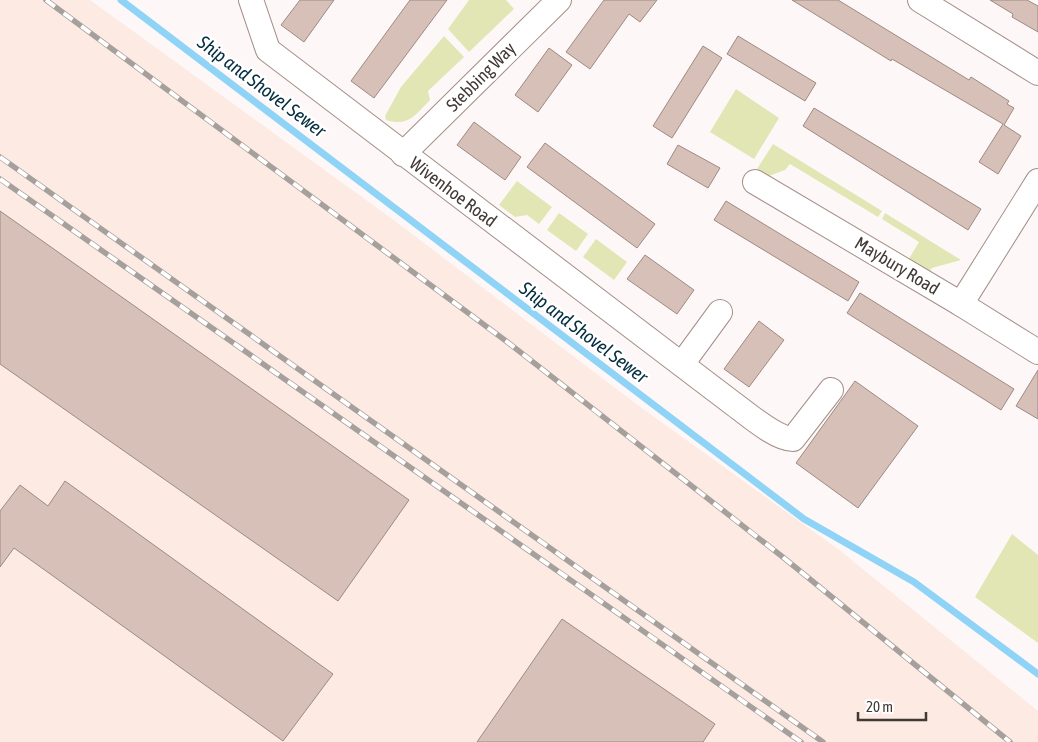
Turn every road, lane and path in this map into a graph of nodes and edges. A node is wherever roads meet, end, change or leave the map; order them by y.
1 (251, 0) edge
2 (559, 0) edge
3 (920, 0) edge
4 (1038, 73) edge
5 (403, 154) junction
6 (1038, 181) edge
7 (755, 182) dead end
8 (961, 304) junction
9 (720, 312) dead end
10 (1038, 352) edge
11 (682, 364) junction
12 (831, 390) dead end

1 - 5 street, Wivenhoe Road
2 - 5 street, Stebbing Way
3 - 4 street
5 - 11 street, Wivenhoe Road
6 - 8 street
7 - 8 street, Maybury Road
8 - 10 street, Maybury Road
9 - 11 street
11 - 12 street, Wivenhoe Road

